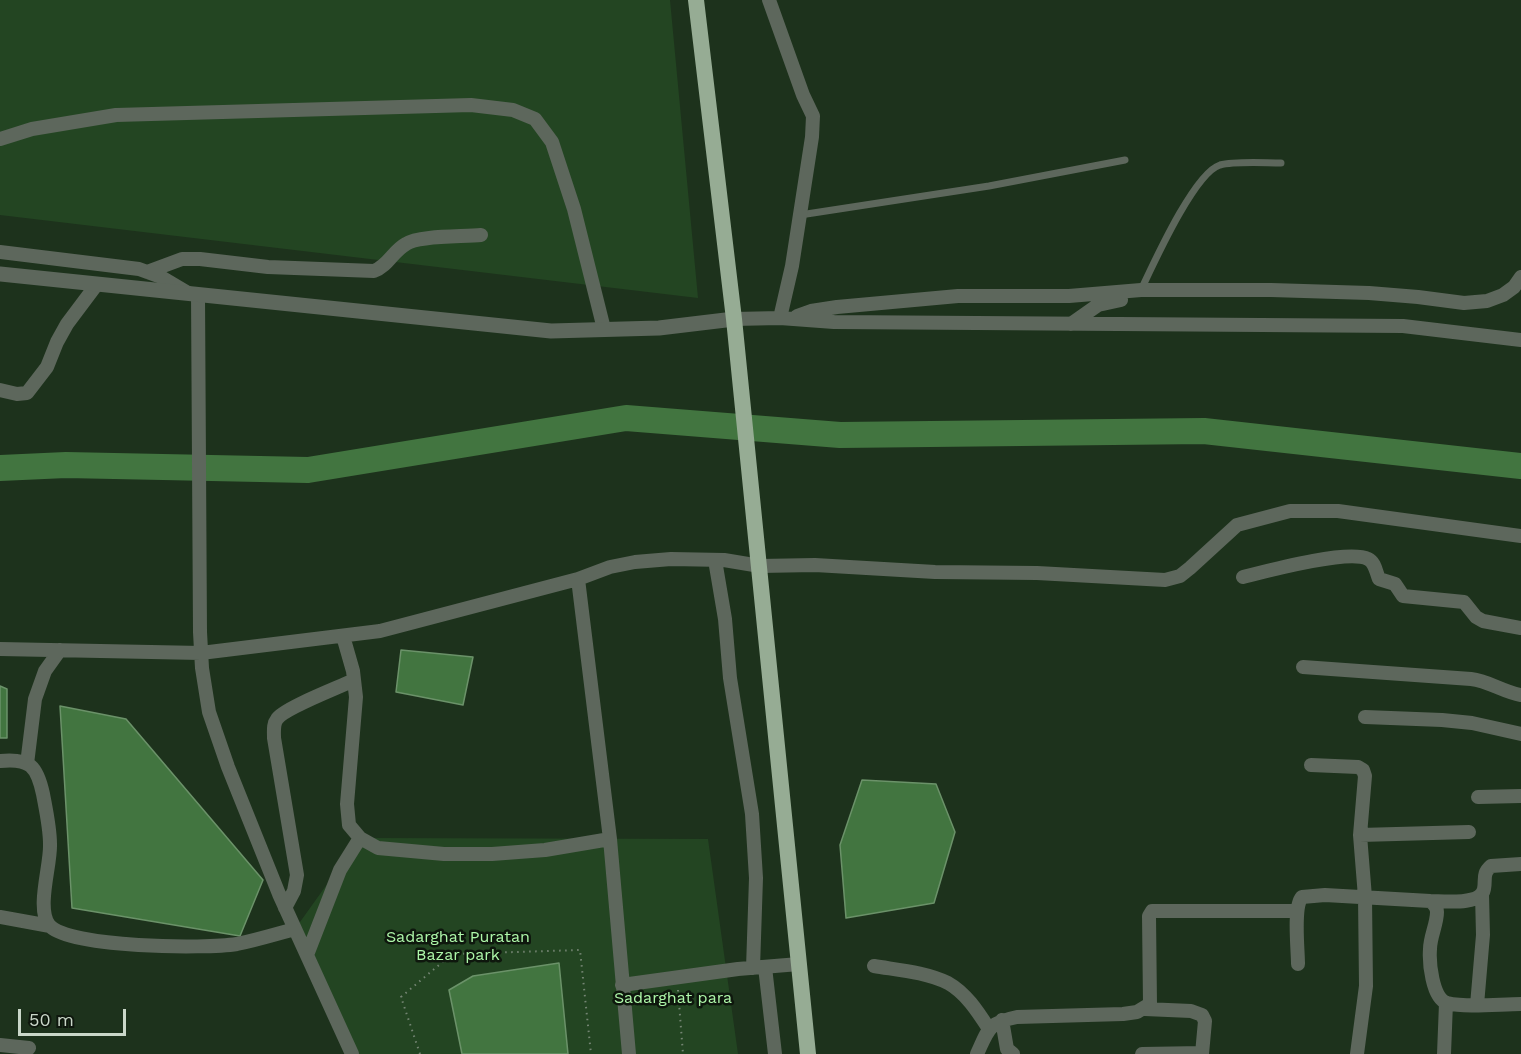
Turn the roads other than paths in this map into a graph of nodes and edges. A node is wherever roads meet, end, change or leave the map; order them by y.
1 (696, 0) edge
2 (769, 0) edge
3 (0, 139) edge
4 (1125, 160) dead end
5 (1281, 163) dead end
6 (800, 215) junction
7 (481, 236) dead end
8 (0, 252) edge
9 (147, 272) junction
10 (0, 274) edge
11 (1521, 276) edge
12 (97, 284) junction
13 (1146, 290) junction
14 (194, 294) junction
15 (786, 318) junction
16 (734, 319) junction
17 (1071, 324) junction
18 (604, 329) junction
19 (1521, 340) edge
20 (0, 390) edge
21 (1521, 536) edge
22 (715, 560) junction
23 (760, 566) junction
24 (1243, 576) dead end
25 (578, 579) junction
26 (1521, 628) edge
27 (343, 636) junction
28 (0, 649) edge
29 (60, 650) junction
30 (201, 653) junction
31 (1303, 668) dead end
32 (354, 680) junction
33 (1521, 695) edge
34 (1365, 717) dead end
35 (1521, 734) edge
36 (0, 761) edge
37 (27, 764) junction
38 (1311, 765) dead end
39 (1521, 796) edge
40 (1478, 797) dead end
41 (1469, 832) dead end
42 (1360, 835) junction
43 (360, 838) junction
44 (610, 839) junction
45 (1521, 864) edge
46 (1482, 894) junction
47 (1365, 897) junction
48 (1430, 901) junction
49 (285, 908) junction
50 (1297, 911) junction
51 (0, 917) edge
52 (50, 926) junction
53 (295, 929) junction
54 (307, 955) junction
55 (799, 964) junction
56 (1298, 964) dead end
57 (874, 966) dead end
58 (759, 967) junction
59 (622, 985) junction
60 (1446, 1003) junction
61 (1521, 1004) edge
62 (1477, 1005) junction
63 (1145, 1008) junction
64 (1002, 1020) junction
65 (989, 1029) junction
66 (0, 1046) edge
67 (29, 1048) dead end
68 (1202, 1053) edge
69 (352, 1054) edge
70 (629, 1054) edge
71 (775, 1054) edge
72 (808, 1054) edge
73 (977, 1054) edge
74 (1013, 1054) edge
75 (1142, 1054) edge
76 (1357, 1054) edge
77 (1444, 1054) edge

1 - 16 highway
2 - 6 street
3 - 18 street
4 - 6 lane
5 - 13 lane
6 - 15 street
7 - 9 street
8 - 9 street
9 - 14 street
10 - 12 street
11 - 13 street
12 - 14 street
12 - 20 street
13 - 15 street
13 - 17 street
14 - 18 street
14 - 30 street
15 - 16 street
15 - 17 street
16 - 18 street
16 - 23 highway
17 - 19 street
21 - 23 street
22 - 23 street
22 - 25 street
22 - 58 street
23 - 55 highway
24 - 26 street
25 - 27 street
25 - 44 street
27 - 30 street
27 - 32 street
28 - 29 street
29 - 30 street
29 - 37 street
30 - 49 street
31 - 33 street
32 - 43 street
32 - 49 street
34 - 35 street
36 - 37 street
37 - 52 street
38 - 42 street
39 - 40 street
41 - 42 street
42 - 47 street
43 - 44 street
43 - 54 street
44 - 59 street
45 - 46 street
46 - 48 street
46 - 62 street
47 - 48 street
47 - 50 street
47 - 76 street
48 - 60 street
49 - 53 street
50 - 56 street
50 - 63 street
51 - 52 street
52 - 53 street
53 - 54 street
54 - 69 street
55 - 58 street
55 - 72 highway
57 - 65 street
58 - 59 street
58 - 71 street
59 - 70 street
60 - 62 street
60 - 77 street
61 - 62 street
63 - 64 street
63 - 68 street
64 - 65 street
64 - 74 street
65 - 73 street
66 - 67 street
68 - 75 street

